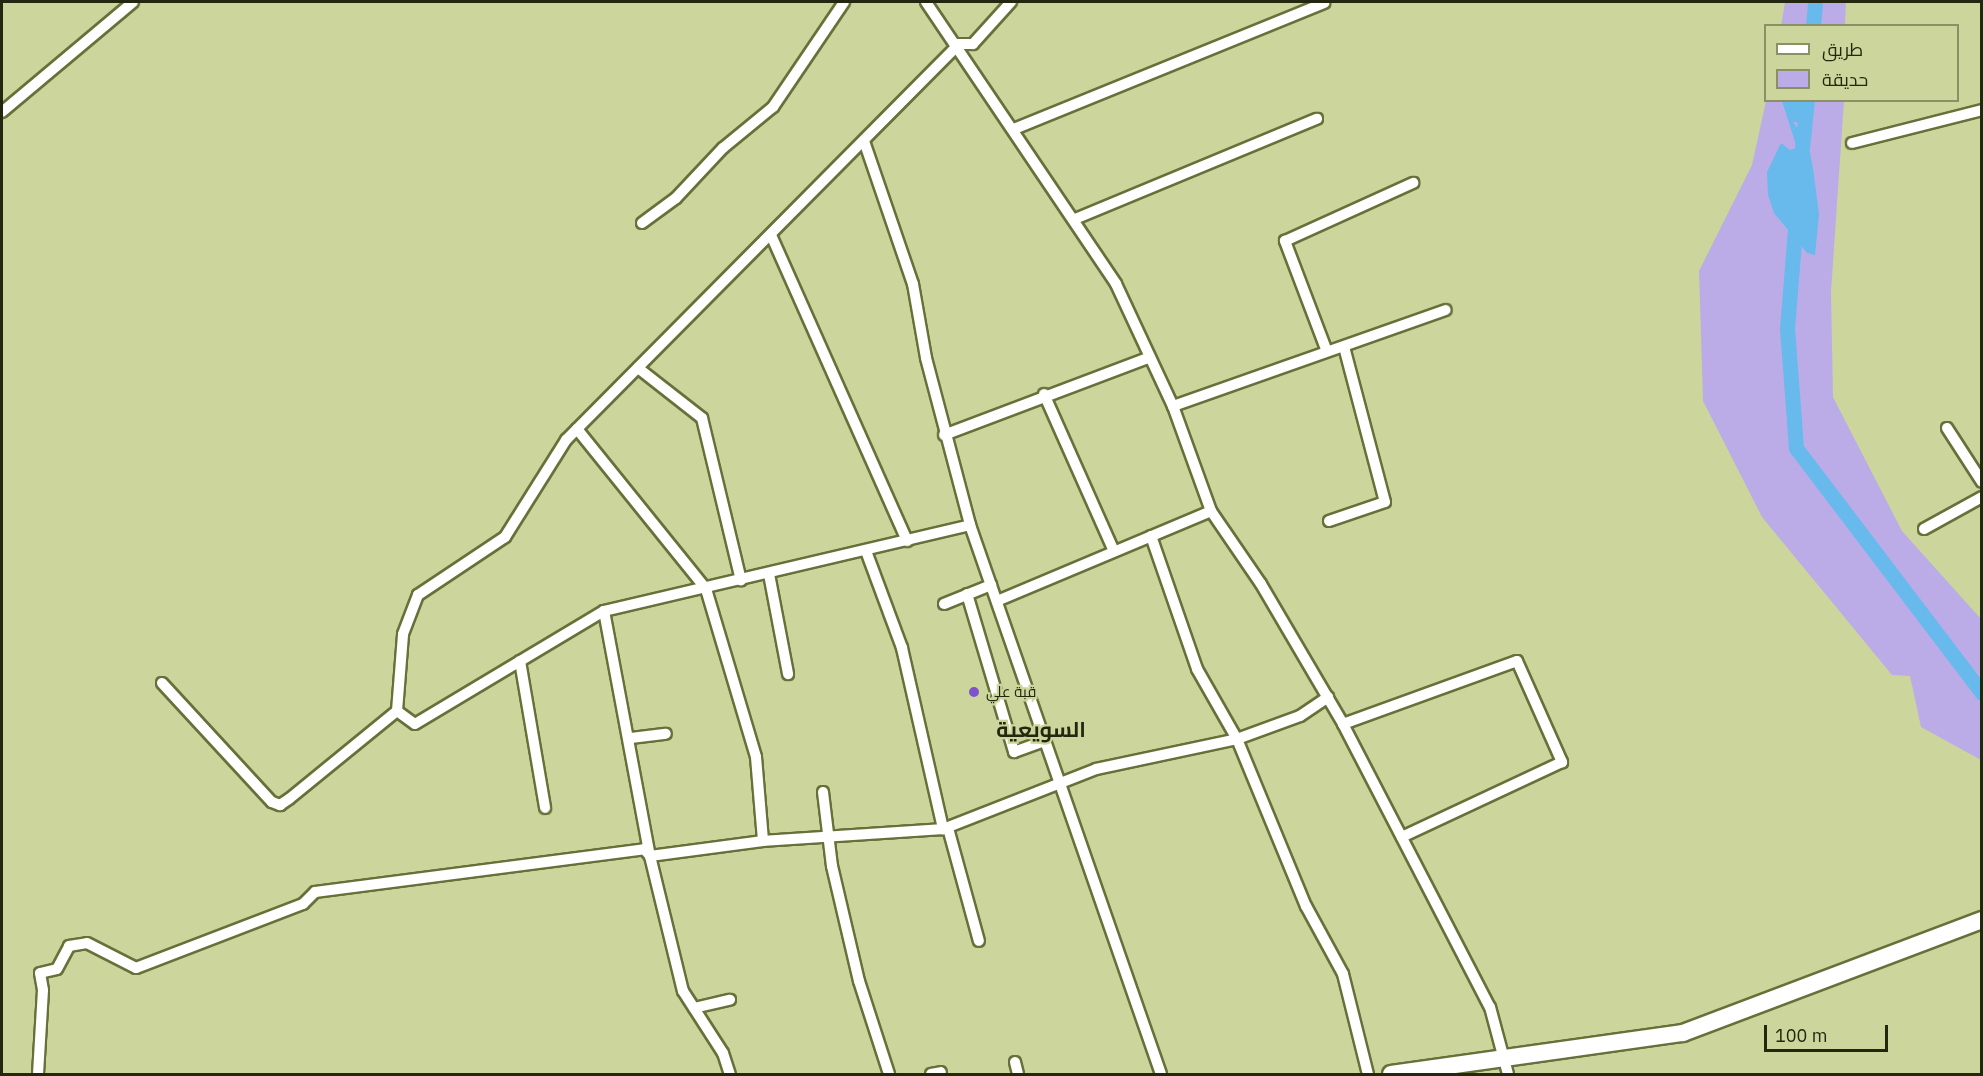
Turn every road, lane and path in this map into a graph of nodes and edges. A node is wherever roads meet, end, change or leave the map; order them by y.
1 (133, 2) edge
2 (844, 2) edge
3 (926, 2) edge
4 (1011, 2) edge
5 (1324, 3) dead end
6 (958, 44) junction
7 (1982, 110) edge
8 (2, 112) edge
9 (1317, 119) dead end
10 (1014, 129) junction
11 (864, 141) junction
12 (1852, 143) dead end
13 (1413, 183) dead end
14 (1075, 219) junction
15 (642, 223) dead end
16 (771, 235) junction
17 (1446, 310) dead end
18 (1344, 347) junction
19 (1326, 349) junction
20 (1150, 357) junction
21 (638, 368) junction
22 (1044, 394) junction
23 (1173, 406) junction
24 (1947, 428) dead end
25 (577, 429) junction
26 (944, 435) junction
27 (1982, 482) edge
28 (1982, 496) edge
29 (1211, 511) junction
30 (1329, 521) dead end
31 (970, 525) junction
32 (1924, 529) dead end
33 (1151, 537) junction
34 (908, 540) junction
35 (866, 550) junction
36 (1114, 551) junction
37 (769, 574) junction
38 (741, 580) junction
39 (991, 585) junction
40 (706, 589) junction
41 (967, 594) junction
42 (997, 601) junction
43 (944, 604) dead end
44 (604, 611) junction
45 (520, 661) junction
46 (788, 674) dead end
47 (162, 683) dead end
48 (1328, 697) junction
49 (397, 711) junction
50 (1343, 724) junction
51 (666, 734) dead end
52 (630, 738) junction
53 (1238, 739) junction
54 (1045, 741) junction
55 (1062, 782) junction
56 (823, 792) dead end
57 (545, 808) dead end
58 (945, 829) junction
59 (830, 837) junction
60 (1402, 837) junction
61 (763, 841) junction
62 (650, 856) junction
63 (1982, 920) edge
64 (979, 941) dead end
65 (730, 1000) dead end
66 (694, 1008) junction
67 (1015, 1062) dead end
68 (1506, 1066) edge
69 (1457, 1070) edge
70 (38, 1074) edge
71 (730, 1074) edge
72 (889, 1074) edge
73 (1018, 1074) edge
74 (1161, 1074) edge
75 (1368, 1074) edge
76 (1391, 1074) edge

1 - 8 street
2 - 15 street
3 - 6 street
4 - 6 street
5 - 10 street
6 - 10 street
6 - 11 street
7 - 12 street
9 - 14 street
10 - 14 street
11 - 16 street
11 - 26 street
13 - 19 street
14 - 20 street
16 - 21 street
16 - 34 street
17 - 18 street
18 - 19 street
18 - 30 street
19 - 23 street
20 - 22 street
20 - 23 street
21 - 25 street
21 - 38 street
22 - 26 street
22 - 36 street
23 - 29 street
24 - 27 street
25 - 40 street
25 - 49 street
26 - 31 street
28 - 32 street
29 - 33 street
29 - 48 street
31 - 34 street
31 - 39 street
33 - 36 street
33 - 53 street
34 - 35 street
35 - 37 street
35 - 58 street
36 - 42 street
37 - 38 street
37 - 46 street
38 - 40 street
39 - 41 street
39 - 42 street
40 - 44 street
40 - 61 street
41 - 43 street
41 - 54 street
42 - 54 street
44 - 45 street
44 - 52 street
45 - 49 street
45 - 57 street
47 - 49 street
48 - 50 street
48 - 53 street
50 - 60 street
50 - 60 street
51 - 52 street
52 - 62 street
53 - 55 street
53 - 75 street
54 - 55 street
55 - 58 street
55 - 74 street
56 - 59 street
58 - 59 street
58 - 64 street
59 - 61 street
59 - 72 street
60 - 68 street
61 - 62 street
62 - 66 street
62 - 70 street
63 - 68 highway
65 - 66 street
66 - 71 street
67 - 73 street
68 - 69 highway
69 - 76 highway

